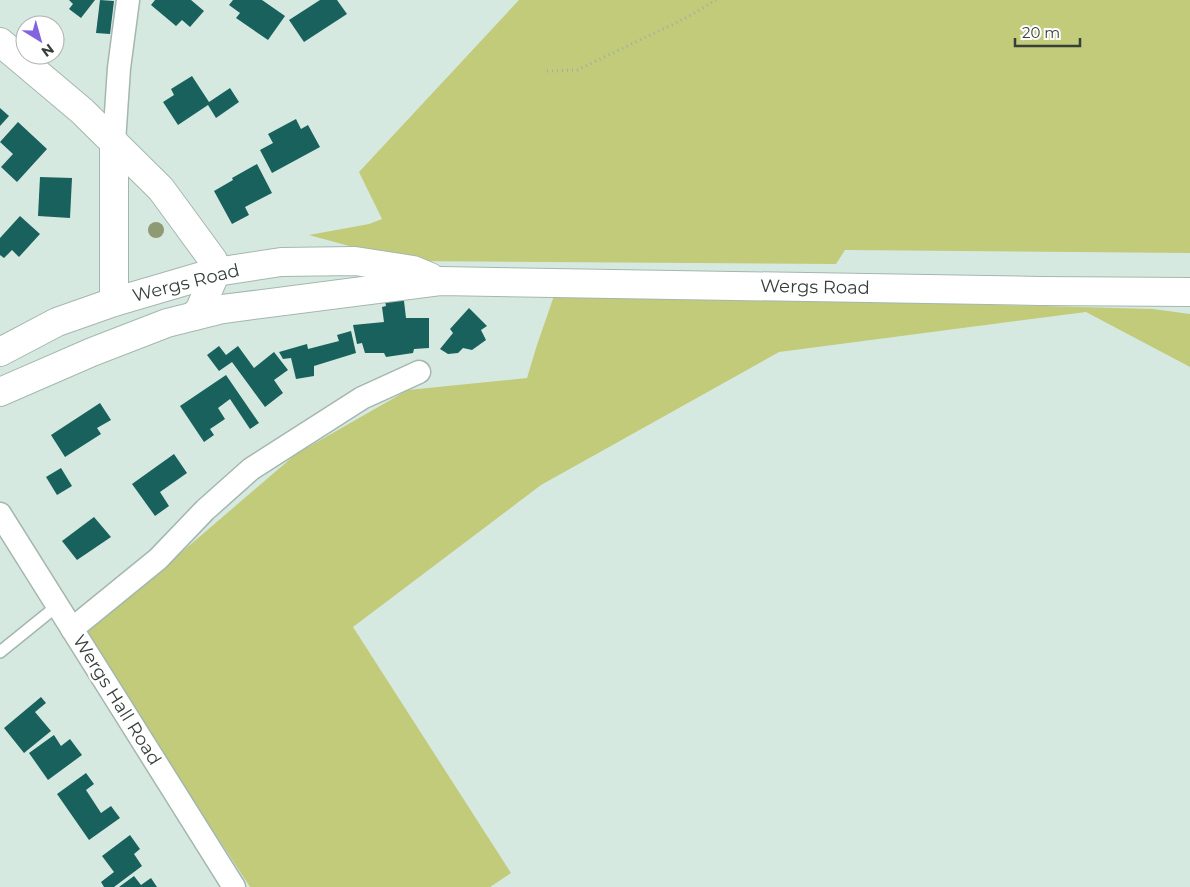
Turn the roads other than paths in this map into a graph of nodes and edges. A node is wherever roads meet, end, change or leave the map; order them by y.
1 (128, 0) edge
2 (0, 42) edge
3 (114, 142) junction
4 (216, 272) junction
5 (440, 280) junction
6 (1190, 292) edge
7 (114, 302) junction
8 (194, 316) junction
9 (167, 323) junction
10 (0, 352) edge
11 (92, 352) junction
12 (420, 372) dead end
13 (0, 392) edge
14 (0, 412) edge
15 (0, 514) edge
16 (58, 606) junction
17 (72, 629) junction
18 (0, 652) edge
19 (234, 887) edge

1 - 3 street
2 - 3 main road
3 - 4 main road
3 - 7 main road
4 - 5 main road, Wergs Road
4 - 7 main road, Wergs Road
4 - 8 main road
5 - 6 main road, Wergs Road
5 - 8 main road, Wergs Road
7 - 9 main road
7 - 10 main road, Wergs Road
8 - 9 main road, Wergs Road
9 - 11 main road, Wergs Road
11 - 13 main road, Wergs Road
11 - 14 main road
12 - 17 street
15 - 16 street, Wergs Hall Road
16 - 17 street, Wergs Hall Road
16 - 18 lane
17 - 19 street, Wergs Hall Road

